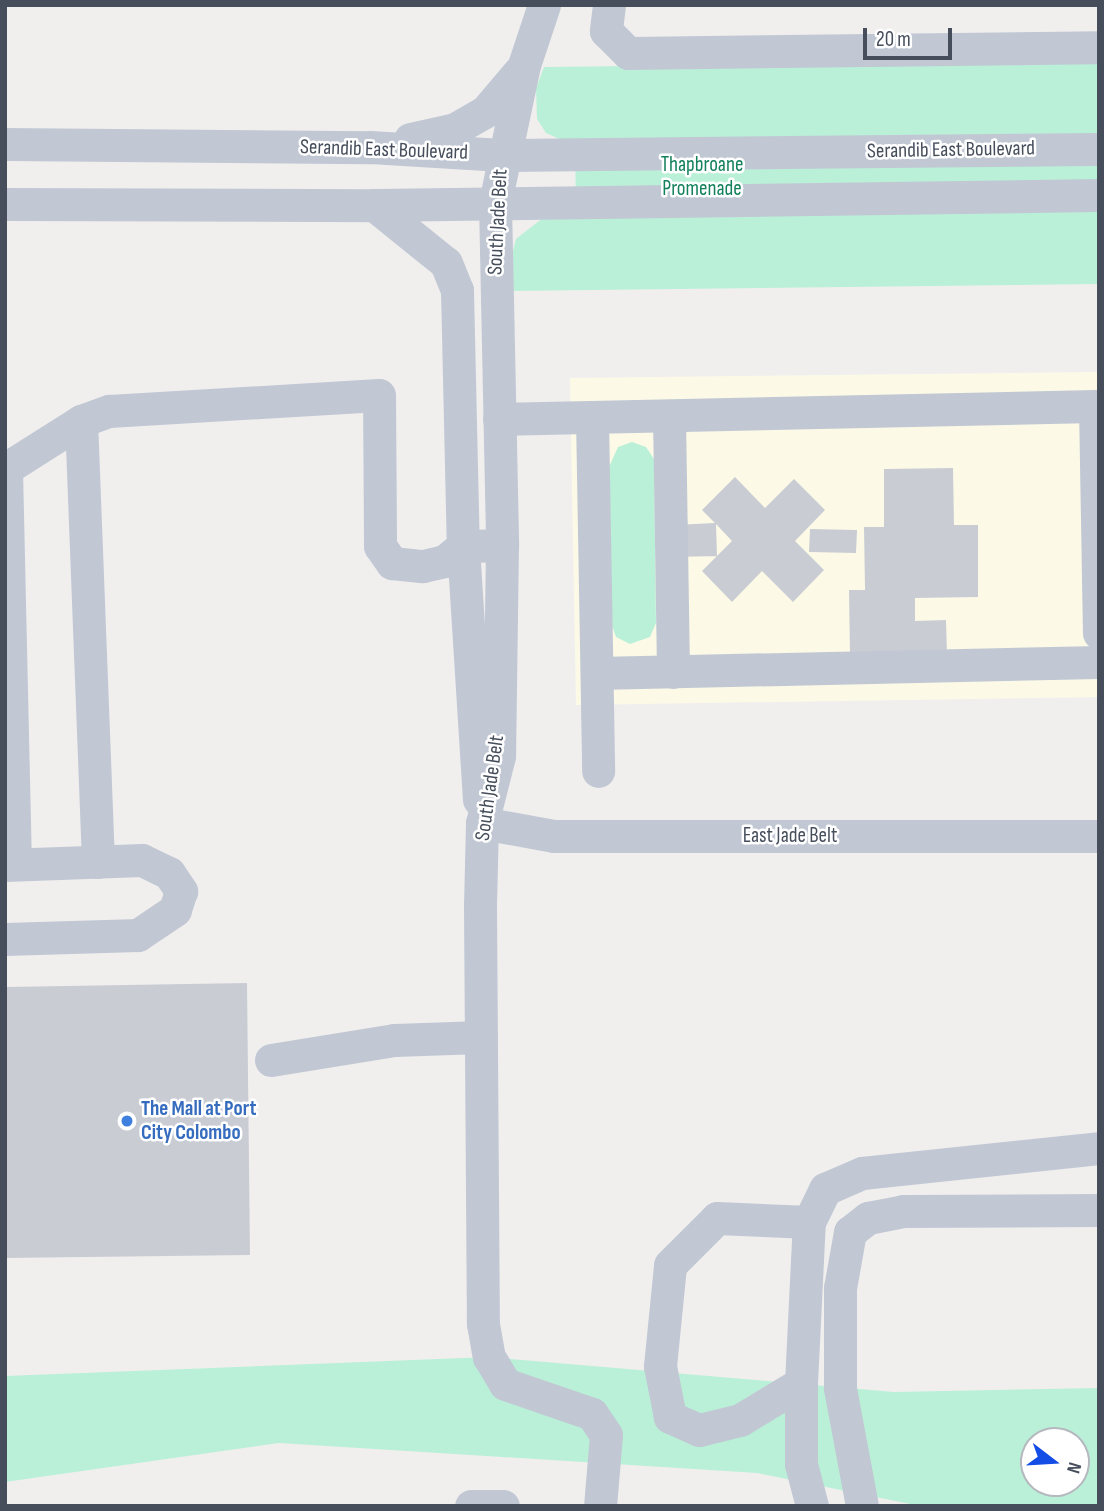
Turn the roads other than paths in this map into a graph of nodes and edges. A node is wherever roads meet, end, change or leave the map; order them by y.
1 (544, 5) edge
2 (609, 5) edge
3 (1099, 47) edge
4 (524, 65) junction
5 (5, 129) edge
6 (53, 142) junction
7 (5, 144) edge
8 (370, 147) junction
9 (1099, 149) edge
10 (502, 155) junction
11 (1099, 195) edge
12 (495, 203) junction
13 (5, 204) edge
14 (39, 204) junction
15 (374, 205) junction
16 (5, 215) edge
17 (669, 415) junction
18 (592, 417) junction
19 (499, 419) junction
20 (81, 421) junction
21 (6, 469) edge
22 (502, 545) junction
23 (463, 546) junction
24 (1099, 633) edge
25 (1099, 662) edge
26 (673, 671) junction
27 (597, 673) junction
28 (598, 771) dead end
29 (482, 823) junction
30 (1099, 836) edge
31 (98, 862) junction
32 (10, 865) edge
33 (5, 939) edge
34 (481, 1037) junction
35 (271, 1060) dead end
36 (1099, 1148) edge
37 (1099, 1210) edge
38 (809, 1222) junction
39 (801, 1383) junction
40 (471, 1506) edge
41 (503, 1506) edge
42 (600, 1506) edge
43 (812, 1506) edge
44 (862, 1506) edge

1 - 4 street, South Jade Belt
2 - 3 street
4 - 8 street
4 - 10 street, South Jade Belt
5 - 6 street
6 - 7 street, Serandib East Boulevard
6 - 8 street, Serandib East Boulevard
8 - 10 street, Serandib East Boulevard
9 - 10 street, Serandib East Boulevard
10 - 12 street, South Jade Belt
11 - 12 street
12 - 15 street
12 - 19 street, South Jade Belt
13 - 14 street
14 - 15 street
14 - 16 street
15 - 23 street
17 - 18 street
17 - 24 street
17 - 26 street
18 - 19 street
18 - 27 street
19 - 22 street, South Jade Belt
20 - 21 street
20 - 23 street
20 - 31 street
21 - 32 street
22 - 23 street
22 - 29 street, South Jade Belt
23 - 29 street
25 - 26 street
26 - 27 street
27 - 28 street
29 - 30 street, East Jade Belt
29 - 34 street, South Jade Belt
31 - 32 street
31 - 33 street
34 - 35 street
34 - 42 street, South Jade Belt
36 - 38 street
37 - 44 street
38 - 39 street
38 - 39 street
39 - 43 street
40 - 41 street

